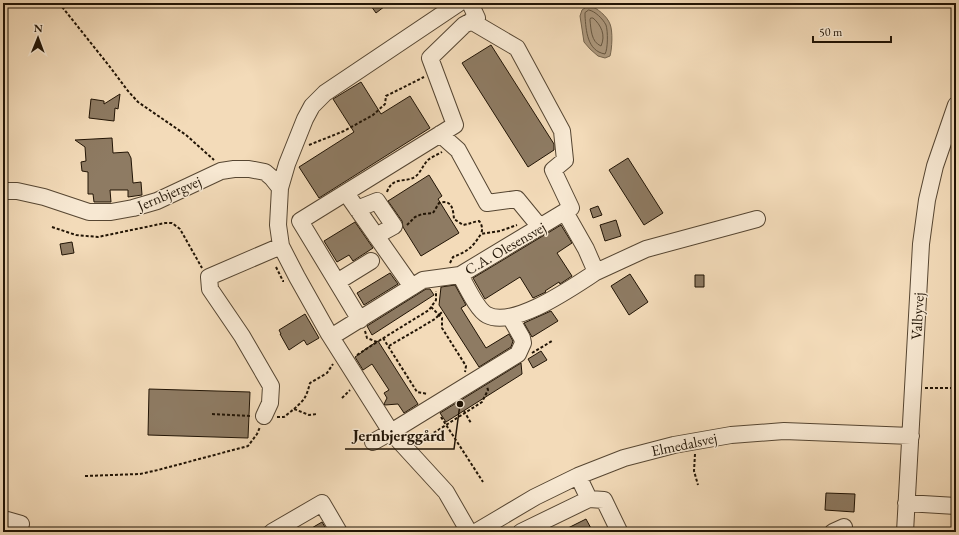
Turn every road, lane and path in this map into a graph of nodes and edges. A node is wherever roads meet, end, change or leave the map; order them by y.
1 (59, 3) edge
2 (459, 3) edge
3 (470, 3) edge
4 (472, 21) junction
5 (435, 72) junction
6 (956, 106) edge
7 (446, 139) junction
8 (289, 158) junction
9 (220, 171) junction
10 (265, 172) junction
11 (280, 188) junction
12 (3, 191) edge
13 (346, 193) junction
14 (377, 201) junction
15 (357, 209) junction
16 (568, 210) junction
17 (758, 219) dead end
18 (537, 223) junction
19 (394, 226) junction
20 (52, 227) dead end
21 (482, 234) junction
22 (376, 236) junction
23 (281, 246) junction
24 (371, 261) dead end
25 (596, 272) junction
26 (448, 276) junction
27 (209, 277) junction
28 (337, 282) junction
29 (412, 287) junction
30 (431, 307) junction
31 (443, 311) dead end
32 (440, 315) junction
33 (510, 317) junction
34 (360, 320) junction
35 (331, 337) junction
36 (384, 338) junction
37 (552, 341) dead end
38 (389, 346) junction
39 (521, 347) junction
40 (341, 353) junction
41 (484, 374) junction
42 (466, 386) junction
43 (913, 388) junction
44 (956, 388) edge
45 (438, 403) junction
46 (294, 409) dead end
47 (464, 412) junction
48 (264, 416) joint
49 (471, 423) dead end
50 (446, 425) junction
51 (391, 432) junction
52 (911, 436) junction
53 (421, 441) dead end
54 (696, 441) junction
55 (373, 442) dead end
56 (84, 476) dead end
57 (578, 476) junction
58 (483, 482) dead end
59 (698, 485) dead end
60 (589, 499) junction
61 (906, 503) junction
62 (956, 506) edge
63 (3, 520) edge
64 (21, 524) dead end
65 (619, 531) dead end
66 (272, 532) edge
67 (339, 532) edge
68 (469, 532) edge
69 (476, 532) edge
70 (521, 532) edge
71 (905, 532) edge

1 - 9 path
2 - 8 street
3 - 4 street
4 - 5 street
4 - 16 street
5 - 7 street
5 - 8 path
6 - 43 street, Valbyvej
7 - 13 street
7 - 14 path
7 - 18 street
8 - 10 street, Jernbjergvej
8 - 11 street
9 - 10 street, Jernbjergvej
9 - 12 street, Jernbjergvej
10 - 11 street
11 - 23 street
13 - 15 street
13 - 28 street
14 - 15 street
14 - 19 street
15 - 22 street
16 - 18 street, C.A. Olesensvej
16 - 25 street
17 - 25 street
18 - 21 path
18 - 26 street, C.A. Olesensvej
19 - 21 path
19 - 22 street
20 - 27 path
21 - 26 path
22 - 29 street
23 - 27 street
23 - 35 street
24 - 28 street
25 - 33 street
26 - 29 street, C.A. Olesensvej
26 - 30 path
26 - 33 street
27 - 48 street
28 - 34 street
29 - 34 street, C.A. Olesensvej
30 - 32 path
30 - 36 path
31 - 32 path
32 - 38 path
32 - 42 path
33 - 39 street
34 - 35 street, C.A. Olesensvej
34 - 36 path
35 - 40 street
36 - 38 path
37 - 39 path
38 - 45 path
39 - 41 street
40 - 46 path
40 - 51 street
41 - 42 street
41 - 47 path
42 - 45 street
43 - 44 path
43 - 52 street, Valbyvej
45 - 50 path
45 - 51 street
47 - 49 path
47 - 50 path
48 - 56 path
50 - 53 path
50 - 58 path
51 - 55 street
51 - 68 street
52 - 54 street, Elmedalsvej
52 - 61 street, Valbyvej
54 - 57 street, Elmedalsvej
54 - 59 path
57 - 60 street
57 - 69 street, Elmedalsvej
60 - 65 street
60 - 70 street
61 - 62 street
61 - 71 street, Valbyvej
63 - 64 street
66 - 67 street

